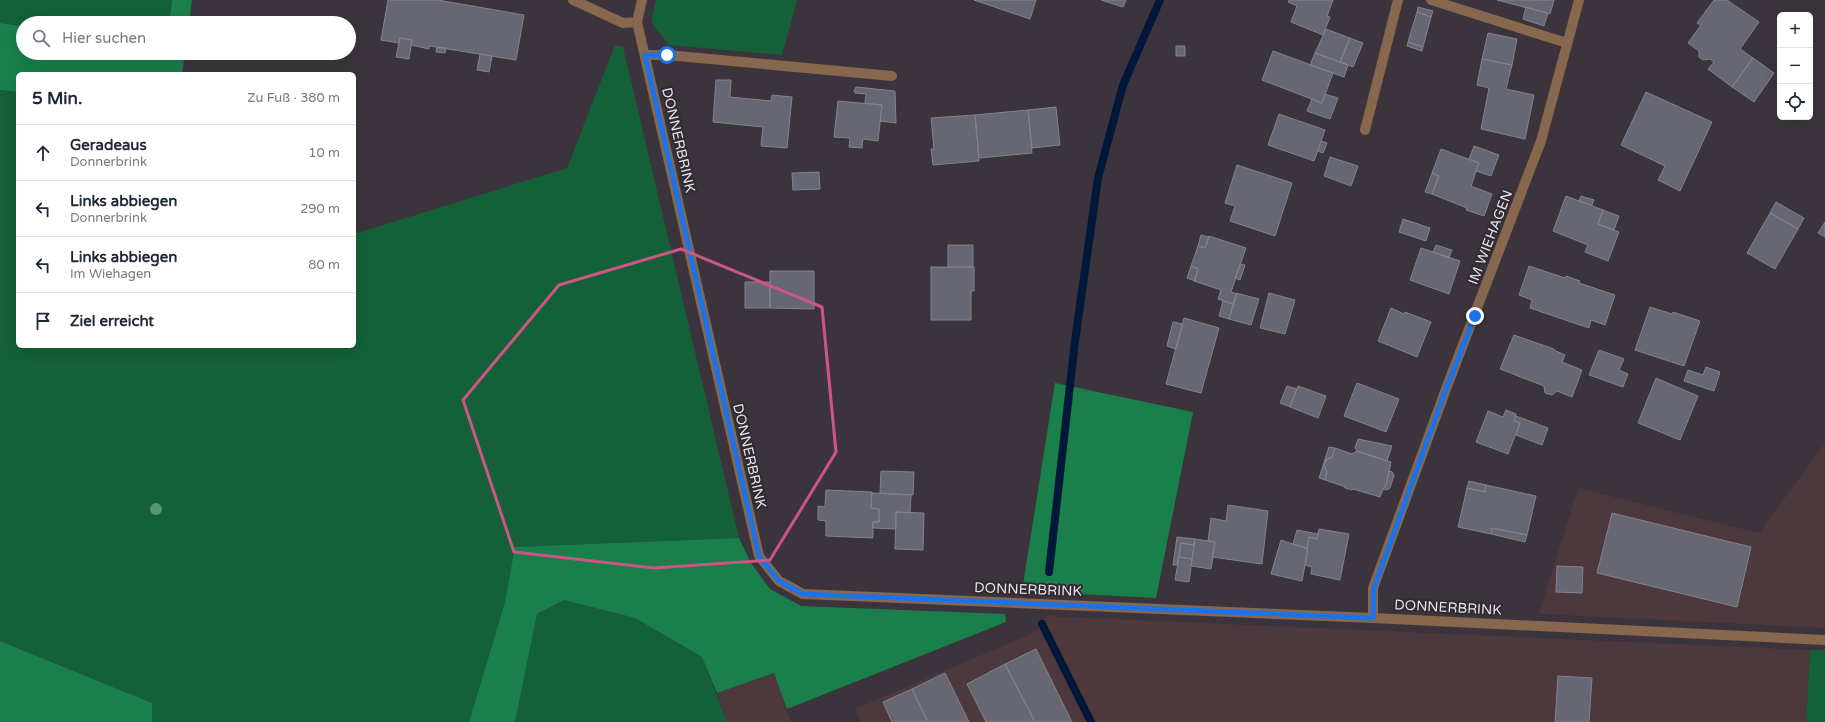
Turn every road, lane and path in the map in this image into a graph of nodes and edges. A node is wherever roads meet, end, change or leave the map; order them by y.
1 (573, 0) edge
2 (642, 0) edge
3 (1398, 0) edge
4 (1431, 0) edge
5 (1579, 0) edge
6 (637, 22) junction
7 (1567, 43) junction
8 (645, 55) junction
9 (892, 76) dead end
10 (1365, 130) dead end
11 (1373, 618) junction
12 (1825, 640) edge

1 - 6 street
2 - 6 street
3 - 10 street
4 - 7 street
5 - 7 street, IM WIEHAGEN
6 - 8 street, DONNERBRINK
7 - 11 street, IM WIEHAGEN
8 - 9 street
8 - 11 street, DONNERBRINK
11 - 12 street, DONNERBRINK

